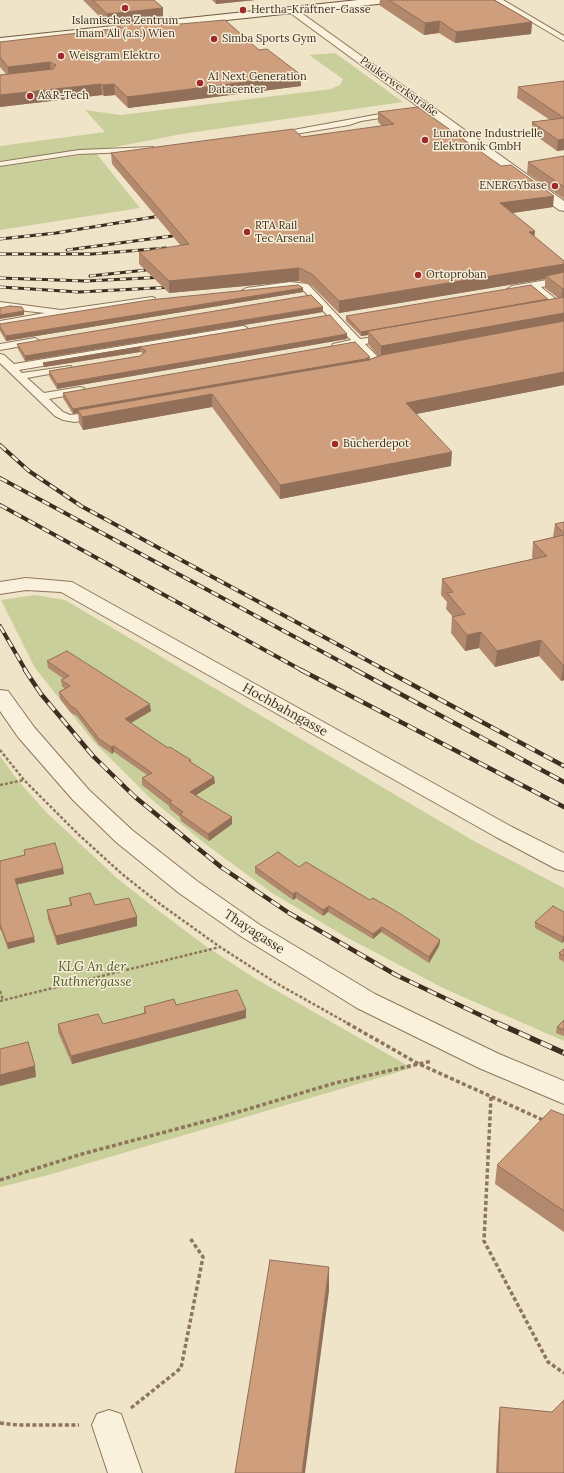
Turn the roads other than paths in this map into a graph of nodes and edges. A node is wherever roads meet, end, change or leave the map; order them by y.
1 (386, 0) edge
2 (498, 0) edge
3 (295, 6) edge
4 (564, 39) edge
5 (0, 41) edge
6 (428, 108) junction
7 (270, 136) edge
8 (161, 148) edge
9 (0, 164) edge
10 (564, 207) edge
11 (564, 280) edge
12 (534, 285) junction
13 (502, 290) edge
14 (236, 292) edge
15 (314, 295) junction
16 (298, 298) edge
17 (163, 300) edge
18 (0, 305) edge
19 (562, 306) edge
20 (544, 309) edge
21 (61, 313) junction
22 (317, 317) edge
23 (338, 318) junction
24 (0, 324) edge
25 (325, 326) edge
26 (254, 328) edge
27 (398, 335) edge
28 (247, 338) edge
29 (47, 339) edge
30 (360, 342) junction
31 (0, 347) edge
32 (329, 347) edge
33 (0, 357) edge
34 (11, 368) junction
35 (368, 368) edge
36 (20, 376) junction
37 (88, 389) edge
38 (41, 397) junction
39 (110, 412) edge
40 (0, 588) edge
41 (0, 696) edge
42 (564, 863) edge
43 (564, 1093) edge
44 (109, 1424) road end
45 (125, 1473) edge

1 - 3 street
2 - 4 lane
3 - 5 street
3 - 6 street, Paukerwerkstraße
6 - 7 lane
6 - 10 street, Paukerwerkstraße
8 - 9 lane
11 - 12 lane
12 - 13 lane
12 - 19 lane
14 - 15 lane
15 - 16 lane
15 - 23 lane
17 - 21 lane
18 - 21 lane
19 - 20 lane
21 - 24 lane
22 - 23 lane
23 - 25 lane
23 - 30 lane
26 - 34 lane
27 - 30 lane
28 - 36 lane
29 - 31 lane
30 - 32 lane
30 - 35 lane
33 - 34 lane
34 - 36 lane
36 - 38 lane
37 - 38 lane
38 - 39 lane
40 - 42 street, Hochbahngasse
41 - 43 street, Thayagasse
44 - 45 street

